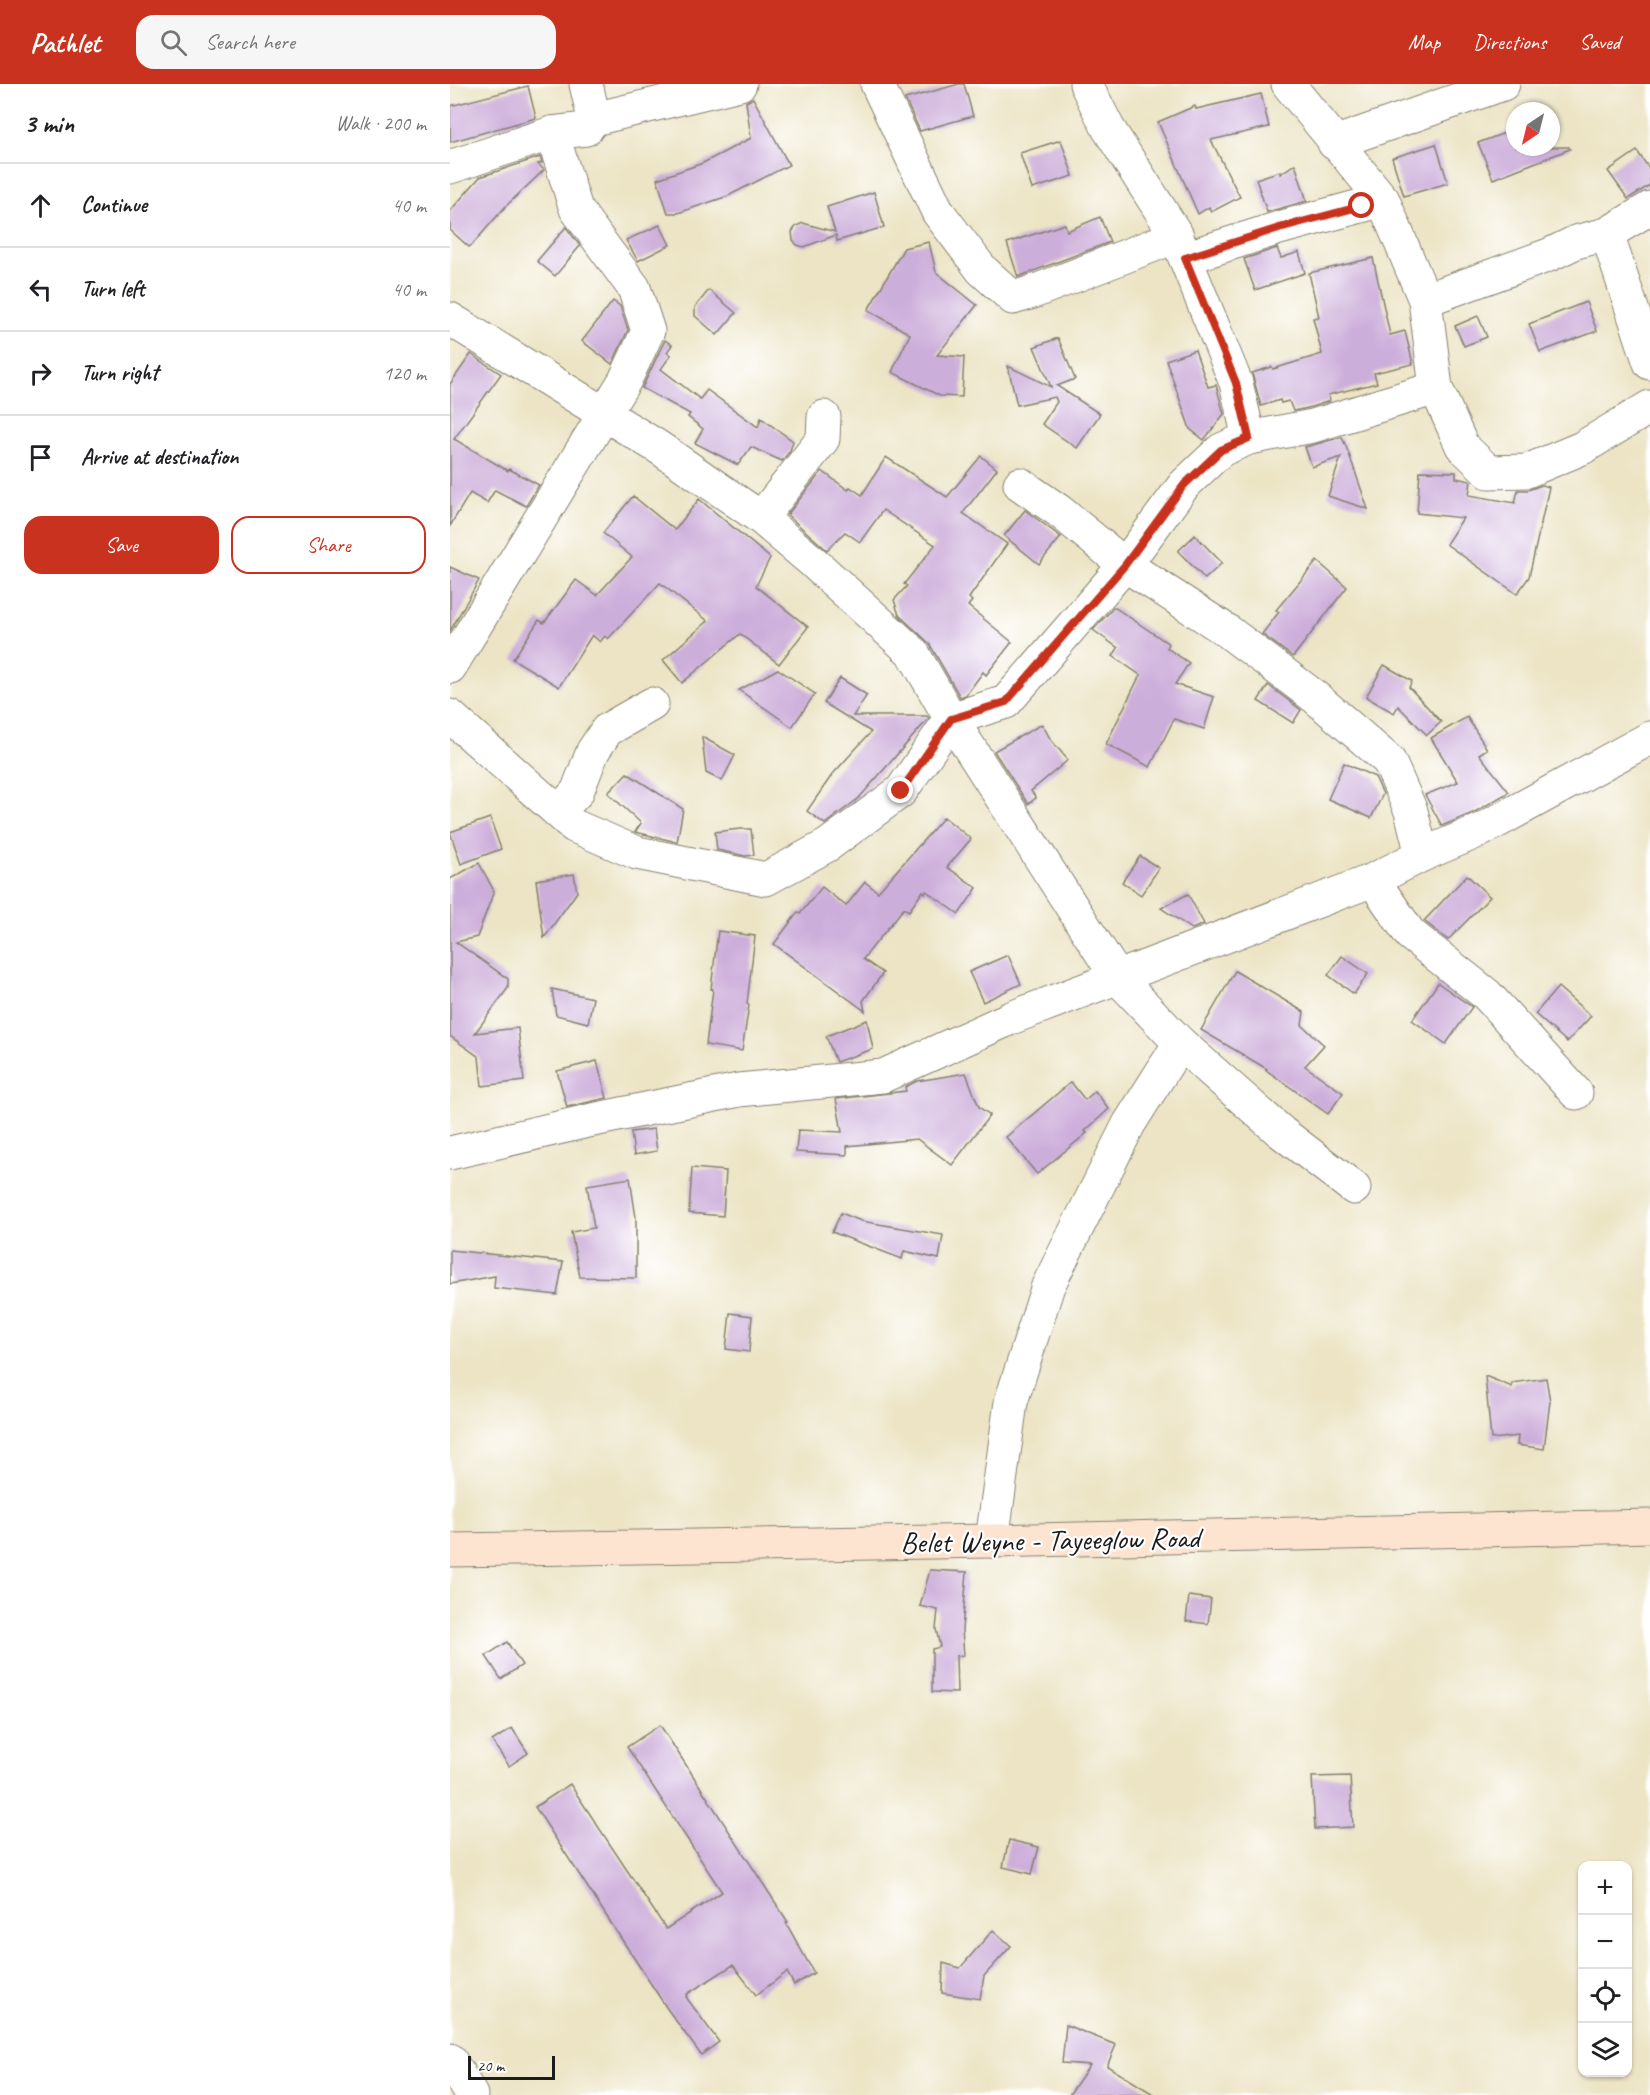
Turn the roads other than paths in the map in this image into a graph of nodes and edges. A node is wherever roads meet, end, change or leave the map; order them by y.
1 (586, 84) edge
2 (740, 84) edge
3 (877, 84) edge
4 (1086, 84) edge
5 (1288, 84) edge
6 (1503, 84) edge
7 (594, 118) junction
8 (552, 133) junction
9 (1334, 143) junction
10 (450, 167) edge
11 (1383, 200) junction
12 (1650, 208) edge
13 (1607, 234) junction
14 (1181, 247) junction
15 (1425, 300) junction
16 (450, 319) edge
17 (1650, 363) edge
18 (1436, 388) junction
19 (1650, 407) edge
20 (603, 413) junction
21 (824, 417) dead end
22 (1249, 438) junction
23 (1020, 484) dead end
24 (761, 518) junction
25 (1125, 565) junction
26 (450, 667) edge
27 (652, 704) dead end
28 (450, 716) edge
29 (951, 719) junction
30 (1650, 738) edge
31 (559, 811) junction
32 (1422, 855) junction
33 (1373, 880) junction
34 (1118, 977) junction
35 (1180, 1042) junction
36 (1576, 1093) dead end
37 (450, 1153) edge
38 (1354, 1188) dead end
39 (1650, 1526) edge
40 (992, 1541) junction
41 (450, 1550) edge
42 (450, 2060) edge
43 (471, 2095) edge

1 - 7 street
2 - 7 street
3 - 14 street
4 - 14 street
5 - 9 street
6 - 9 street
7 - 8 street
8 - 10 street
8 - 20 street
9 - 11 street
11 - 14 street
11 - 15 street
12 - 13 street
13 - 15 street
13 - 17 street
14 - 22 street
15 - 18 street
16 - 20 street
18 - 19 street
18 - 22 street
20 - 24 street
20 - 26 street
21 - 24 street
22 - 25 street
23 - 25 street
24 - 29 street
25 - 29 street
25 - 32 street
27 - 31 street
28 - 31 street
29 - 31 street
29 - 34 street
30 - 32 street
32 - 33 street
33 - 34 street
33 - 36 street
34 - 35 street
34 - 37 street
35 - 38 street
35 - 40 street
39 - 40 main road, Belet Weyne - Tayeeglow Road
40 - 41 main road, Belet Weyne - Tayeeglow Road
42 - 43 street

